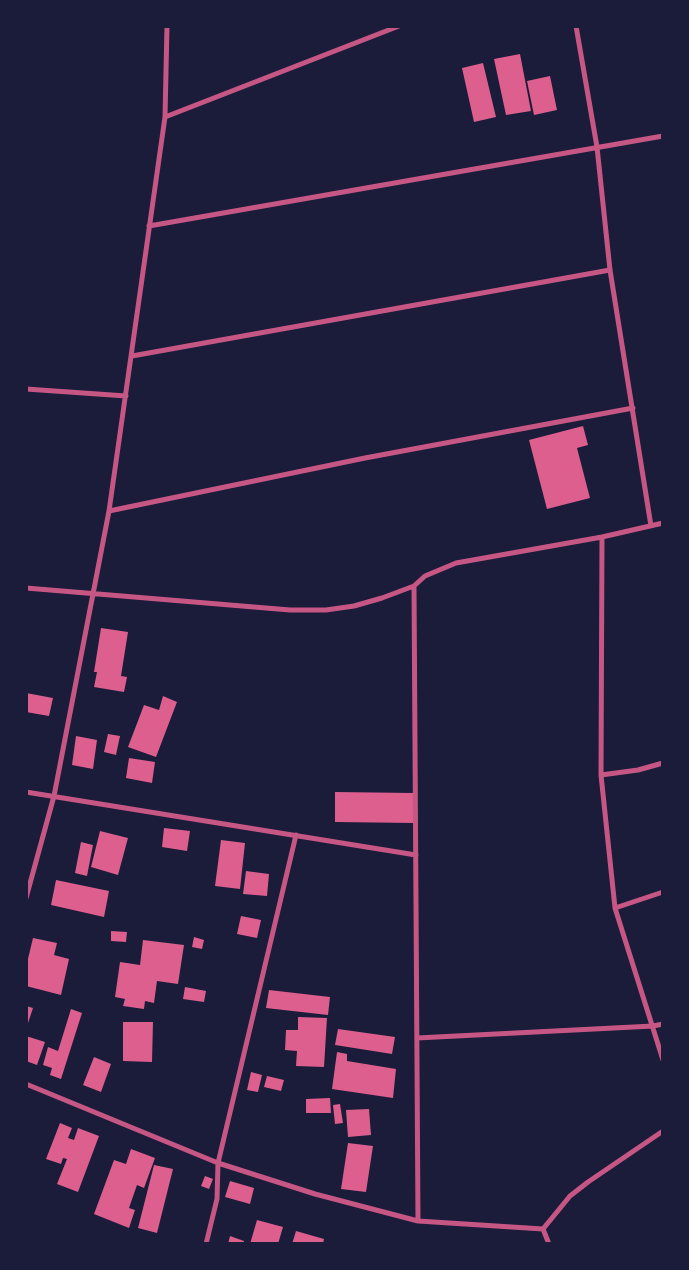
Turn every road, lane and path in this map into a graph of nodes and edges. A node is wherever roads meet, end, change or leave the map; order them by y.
1 (168, 26) edge
2 (400, 26) edge
3 (576, 26) edge
4 (165, 117) junction
5 (663, 136) edge
6 (597, 147) junction
7 (149, 226) junction
8 (610, 270) junction
9 (132, 356) junction
10 (26, 389) edge
11 (126, 396) junction
12 (633, 408) junction
13 (109, 511) junction
14 (663, 522) edge
15 (651, 526) junction
16 (602, 537) junction
17 (414, 586) junction
18 (26, 588) edge
19 (93, 594) junction
20 (663, 763) edge
21 (601, 775) junction
22 (26, 792) edge
23 (54, 796) junction
24 (296, 835) junction
25 (416, 855) junction
26 (663, 892) edge
27 (26, 898) edge
28 (615, 908) junction
29 (663, 1024) edge
30 (653, 1026) junction
31 (417, 1038) junction
32 (663, 1060) edge
33 (26, 1084) edge
34 (663, 1131) edge
35 (218, 1163) junction
36 (418, 1221) junction
37 (543, 1229) junction
38 (206, 1244) edge
39 (549, 1244) edge

1 - 4 street
2 - 4 street
3 - 6 street
4 - 7 street
5 - 6 street
6 - 7 street
6 - 8 street
7 - 9 street
8 - 9 street
8 - 12 street
9 - 11 street
10 - 11 street
11 - 13 street
12 - 13 street
12 - 15 street
13 - 19 street
14 - 15 street
15 - 16 street
16 - 17 street
16 - 21 street
17 - 19 street
17 - 25 street
18 - 19 street
19 - 23 street
20 - 21 street
21 - 28 street
22 - 23 street
23 - 24 street
23 - 27 street
24 - 25 street
24 - 35 street
25 - 31 street
26 - 28 street
28 - 30 street
29 - 30 street
30 - 31 street
30 - 32 street
31 - 36 street
33 - 35 street
34 - 37 street
35 - 36 street
35 - 38 street
36 - 37 street
37 - 39 street

